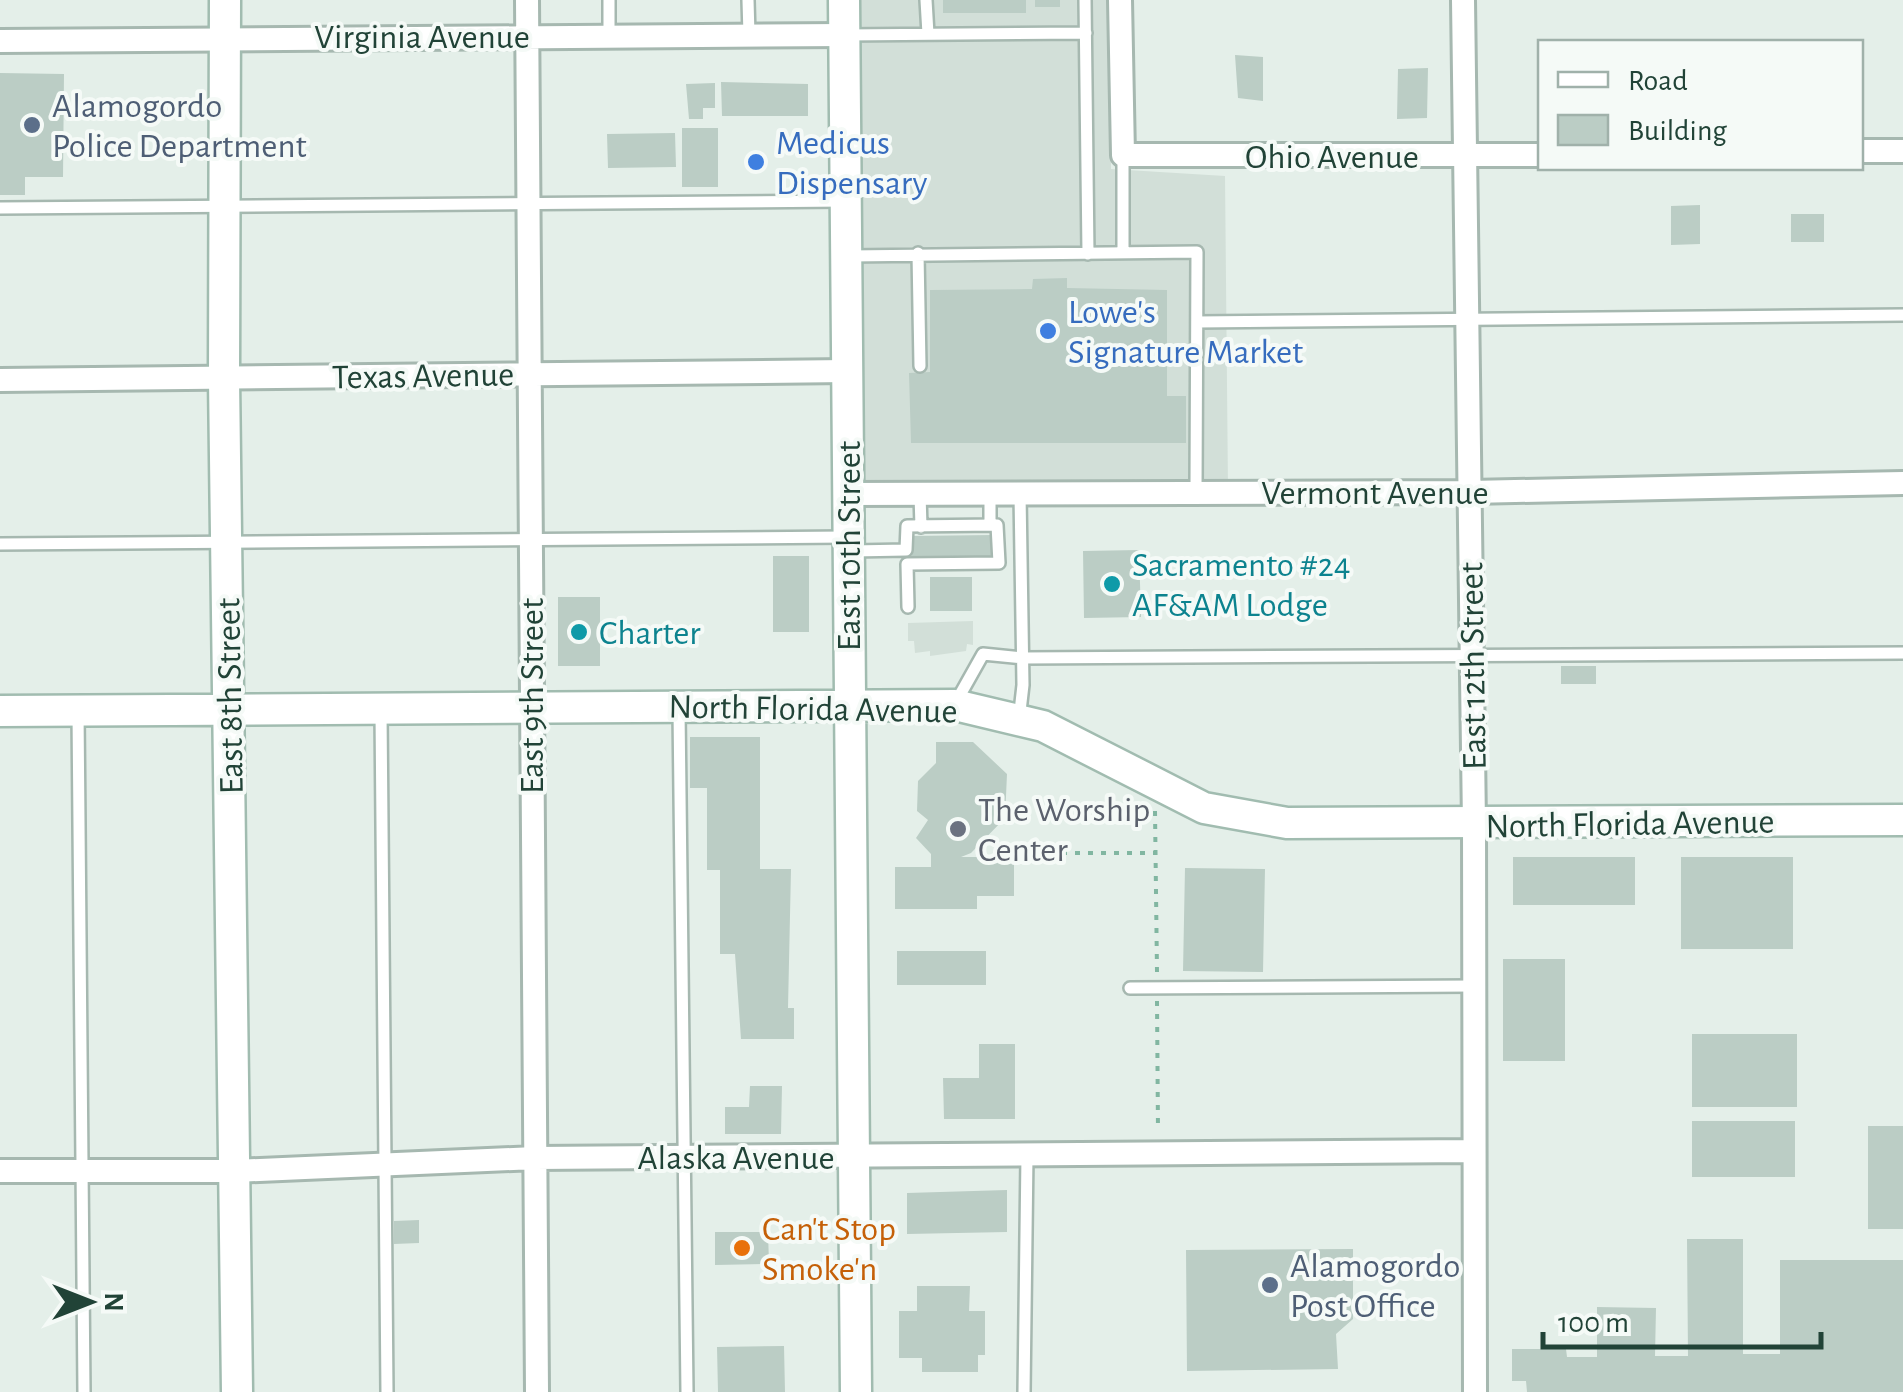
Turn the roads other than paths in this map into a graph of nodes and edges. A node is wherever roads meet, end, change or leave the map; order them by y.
1 (224, 0) edge
2 (527, 0) edge
3 (609, 0) edge
4 (748, 0) edge
5 (844, 0) edge
6 (926, 0) edge
7 (1085, 0) edge
8 (1120, 0) edge
9 (1462, 0) edge
10 (1086, 33) junction
11 (928, 34) junction
12 (749, 35) junction
13 (844, 35) junction
14 (225, 36) junction
15 (528, 36) junction
16 (609, 36) junction
17 (0, 41) edge
18 (1903, 151) edge
19 (1863, 152) edge
20 (1123, 155) junction
21 (1538, 155) edge
22 (1464, 156) junction
23 (846, 201) junction
24 (528, 205) junction
25 (224, 207) junction
26 (0, 208) edge
27 (918, 254) junction
28 (1088, 254) junction
29 (1123, 254) junction
30 (846, 256) junction
31 (1903, 315) edge
32 (1467, 317) junction
33 (1198, 322) junction
34 (920, 366) dead end
35 (847, 371) junction
36 (529, 372) junction
37 (224, 379) junction
38 (0, 380) edge
39 (1903, 483) edge
40 (1471, 492) junction
41 (1196, 493) junction
42 (848, 494) junction
43 (920, 494) junction
44 (990, 494) junction
45 (1020, 494) junction
46 (994, 525) junction
47 (1020, 525) junction
48 (929, 530) junction
49 (530, 537) junction
50 (0, 544) edge
51 (848, 544) junction
52 (227, 545) junction
53 (906, 550) junction
54 (998, 563) junction
55 (1021, 563) junction
56 (907, 564) junction
57 (908, 606) dead end
58 (1472, 652) junction
59 (1903, 653) edge
60 (1022, 658) junction
61 (850, 704) junction
62 (955, 704) junction
63 (679, 706) junction
64 (531, 707) junction
65 (380, 708) junction
66 (230, 710) junction
67 (78, 711) junction
68 (0, 712) edge
69 (1019, 720) junction
70 (1903, 820) edge
71 (1474, 825) junction
72 (1473, 986) junction
73 (1130, 988) dead end
74 (1472, 1151) junction
75 (1027, 1155) junction
76 (854, 1156) junction
77 (535, 1158) junction
78 (688, 1158) junction
79 (383, 1165) junction
80 (0, 1171) edge
81 (80, 1171) junction
82 (235, 1171) junction
83 (84, 1392) edge
84 (237, 1392) edge
85 (386, 1392) edge
86 (537, 1392) edge
87 (688, 1392) edge
88 (856, 1392) edge
89 (1024, 1392) edge
90 (1475, 1392) edge

1 - 14 main road, East 8th Street
2 - 15 street, East 9th Street
3 - 16 lane
4 - 12 lane
5 - 13 main road, East 10th Street
6 - 11 lane
7 - 10 lane
8 - 20 street
9 - 22 street, East 12th Street
10 - 11 lane
10 - 28 lane
11 - 13 lane
12 - 13 street, Virginia Avenue
12 - 16 street, Virginia Avenue
13 - 23 main road, East 10th Street
14 - 15 street, Virginia Avenue
14 - 17 street, Virginia Avenue
14 - 25 main road, East 8th Street
15 - 16 street, Virginia Avenue
15 - 24 street, East 9th Street
18 - 19 street
20 - 22 street, Ohio Avenue
20 - 29 lane
21 - 22 street, Ohio Avenue
22 - 32 street, East 12th Street
23 - 24 lane
23 - 30 main road, East 10th Street
24 - 25 lane
24 - 36 street, East 9th Street
25 - 26 lane
25 - 37 main road, East 8th Street
27 - 28 lane
27 - 30 lane
27 - 34 lane
28 - 29 lane
29 - 33 lane
30 - 35 main road, East 10th Street
31 - 32 lane
32 - 33 lane
32 - 40 street, East 12th Street
33 - 41 lane
35 - 36 street, Texas Avenue
35 - 42 main road, East 10th Street
36 - 37 street, Texas Avenue
36 - 49 street, East 9th Street
37 - 38 street, Texas Avenue
37 - 52 main road, East 8th Street
39 - 40 street, Vermont Avenue
40 - 41 street, Vermont Avenue
40 - 58 street, East 12th Street
41 - 45 street, Vermont Avenue
42 - 43 street, Vermont Avenue
42 - 51 main road, East 10th Street
43 - 44 street, Vermont Avenue
43 - 48 lane
44 - 45 street, Vermont Avenue
44 - 46 lane
45 - 47 lane
46 - 47 lane
46 - 48 lane
46 - 54 lane
47 - 55 lane
48 - 53 lane
49 - 51 lane
49 - 52 lane
49 - 64 street, East 9th Street
50 - 52 lane
51 - 53 lane
51 - 61 main road, East 10th Street
52 - 66 main road, East 8th Street
53 - 56 lane
54 - 55 lane
54 - 56 lane
55 - 60 lane
56 - 57 lane
58 - 59 lane
58 - 60 lane
58 - 71 street, East 12th Street
60 - 62 lane
60 - 69 lane
61 - 62 main road, North Florida Avenue
61 - 63 main road, North Florida Avenue
61 - 76 main road, East 10th Street
62 - 69 main road, North Florida Avenue
63 - 64 main road, North Florida Avenue
63 - 78 lane
64 - 65 main road, North Florida Avenue
64 - 77 street, East 9th Street
65 - 66 main road, North Florida Avenue
65 - 79 lane
66 - 67 main road, North Florida Avenue
66 - 82 main road, East 8th Street
67 - 68 main road, North Florida Avenue
67 - 81 lane
69 - 71 main road, North Florida Avenue
70 - 71 main road, North Florida Avenue
71 - 72 street, East 12th Street
72 - 73 lane
72 - 74 street, East 12th Street
74 - 75 street, Alaska Avenue
74 - 90 street, East 12th Street
75 - 76 street, Alaska Avenue
75 - 89 lane
76 - 78 street, Alaska Avenue
76 - 88 main road, East 10th Street
77 - 78 street, Alaska Avenue
77 - 79 street, Alaska Avenue
77 - 86 street, East 9th Street
78 - 87 lane
79 - 82 street, Alaska Avenue
79 - 85 lane
80 - 81 street, Alaska Avenue
81 - 82 street, Alaska Avenue
81 - 83 lane
82 - 84 main road, East 8th Street

